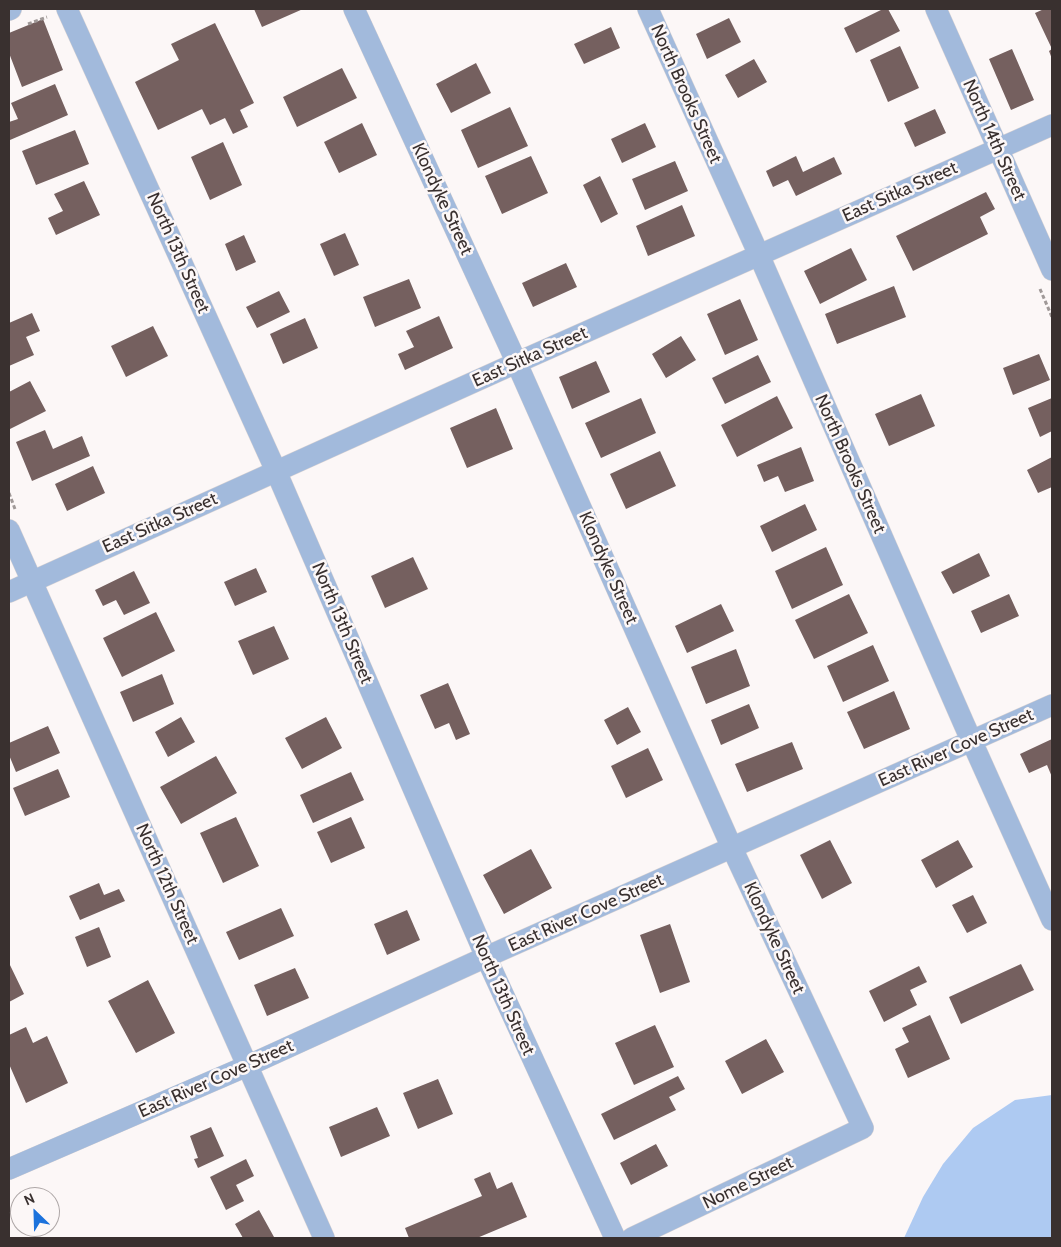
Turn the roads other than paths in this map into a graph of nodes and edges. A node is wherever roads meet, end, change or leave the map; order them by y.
1 (67, 9) edge
2 (354, 9) edge
3 (648, 9) edge
4 (936, 9) edge
5 (1052, 125) edge
6 (998, 148) junction
7 (759, 255) junction
8 (1052, 270) edge
9 (516, 363) junction
10 (276, 471) junction
11 (9, 530) edge
12 (32, 582) junction
13 (9, 592) edge
14 (1052, 705) edge
15 (972, 741) junction
16 (732, 848) junction
17 (1052, 920) edge
18 (486, 957) junction
19 (247, 1066) junction
20 (863, 1128) joint
21 (9, 1168) edge
22 (324, 1238) edge
23 (615, 1238) edge
24 (632, 1238) edge

1 - 10 street, North 13th Street
2 - 9 street, Klondyke Street
3 - 7 street, North Brooks Street
4 - 6 street, North 14th Street
5 - 6 street, East Sitka Street
6 - 7 street, East Sitka Street
6 - 8 street, North 14th Street
7 - 9 street, East Sitka Street
7 - 15 street, North Brooks Street
9 - 10 street, East Sitka Street
9 - 16 street, Klondyke Street
10 - 12 street, East Sitka Street
10 - 18 street, North 13th Street
11 - 12 street, North 12th Street
12 - 13 street, East Sitka Street
12 - 19 street, North 12th Street
14 - 15 street, East River Cove Street
15 - 16 street, East River Cove Street
15 - 17 street, North Brooks Street
16 - 18 street, East River Cove Street
16 - 20 street, Klondyke Street
18 - 19 street, East River Cove Street
18 - 23 street, North 13th Street
19 - 21 street, East River Cove Street
19 - 22 street, North 12th Street
20 - 24 street, Nome Street

